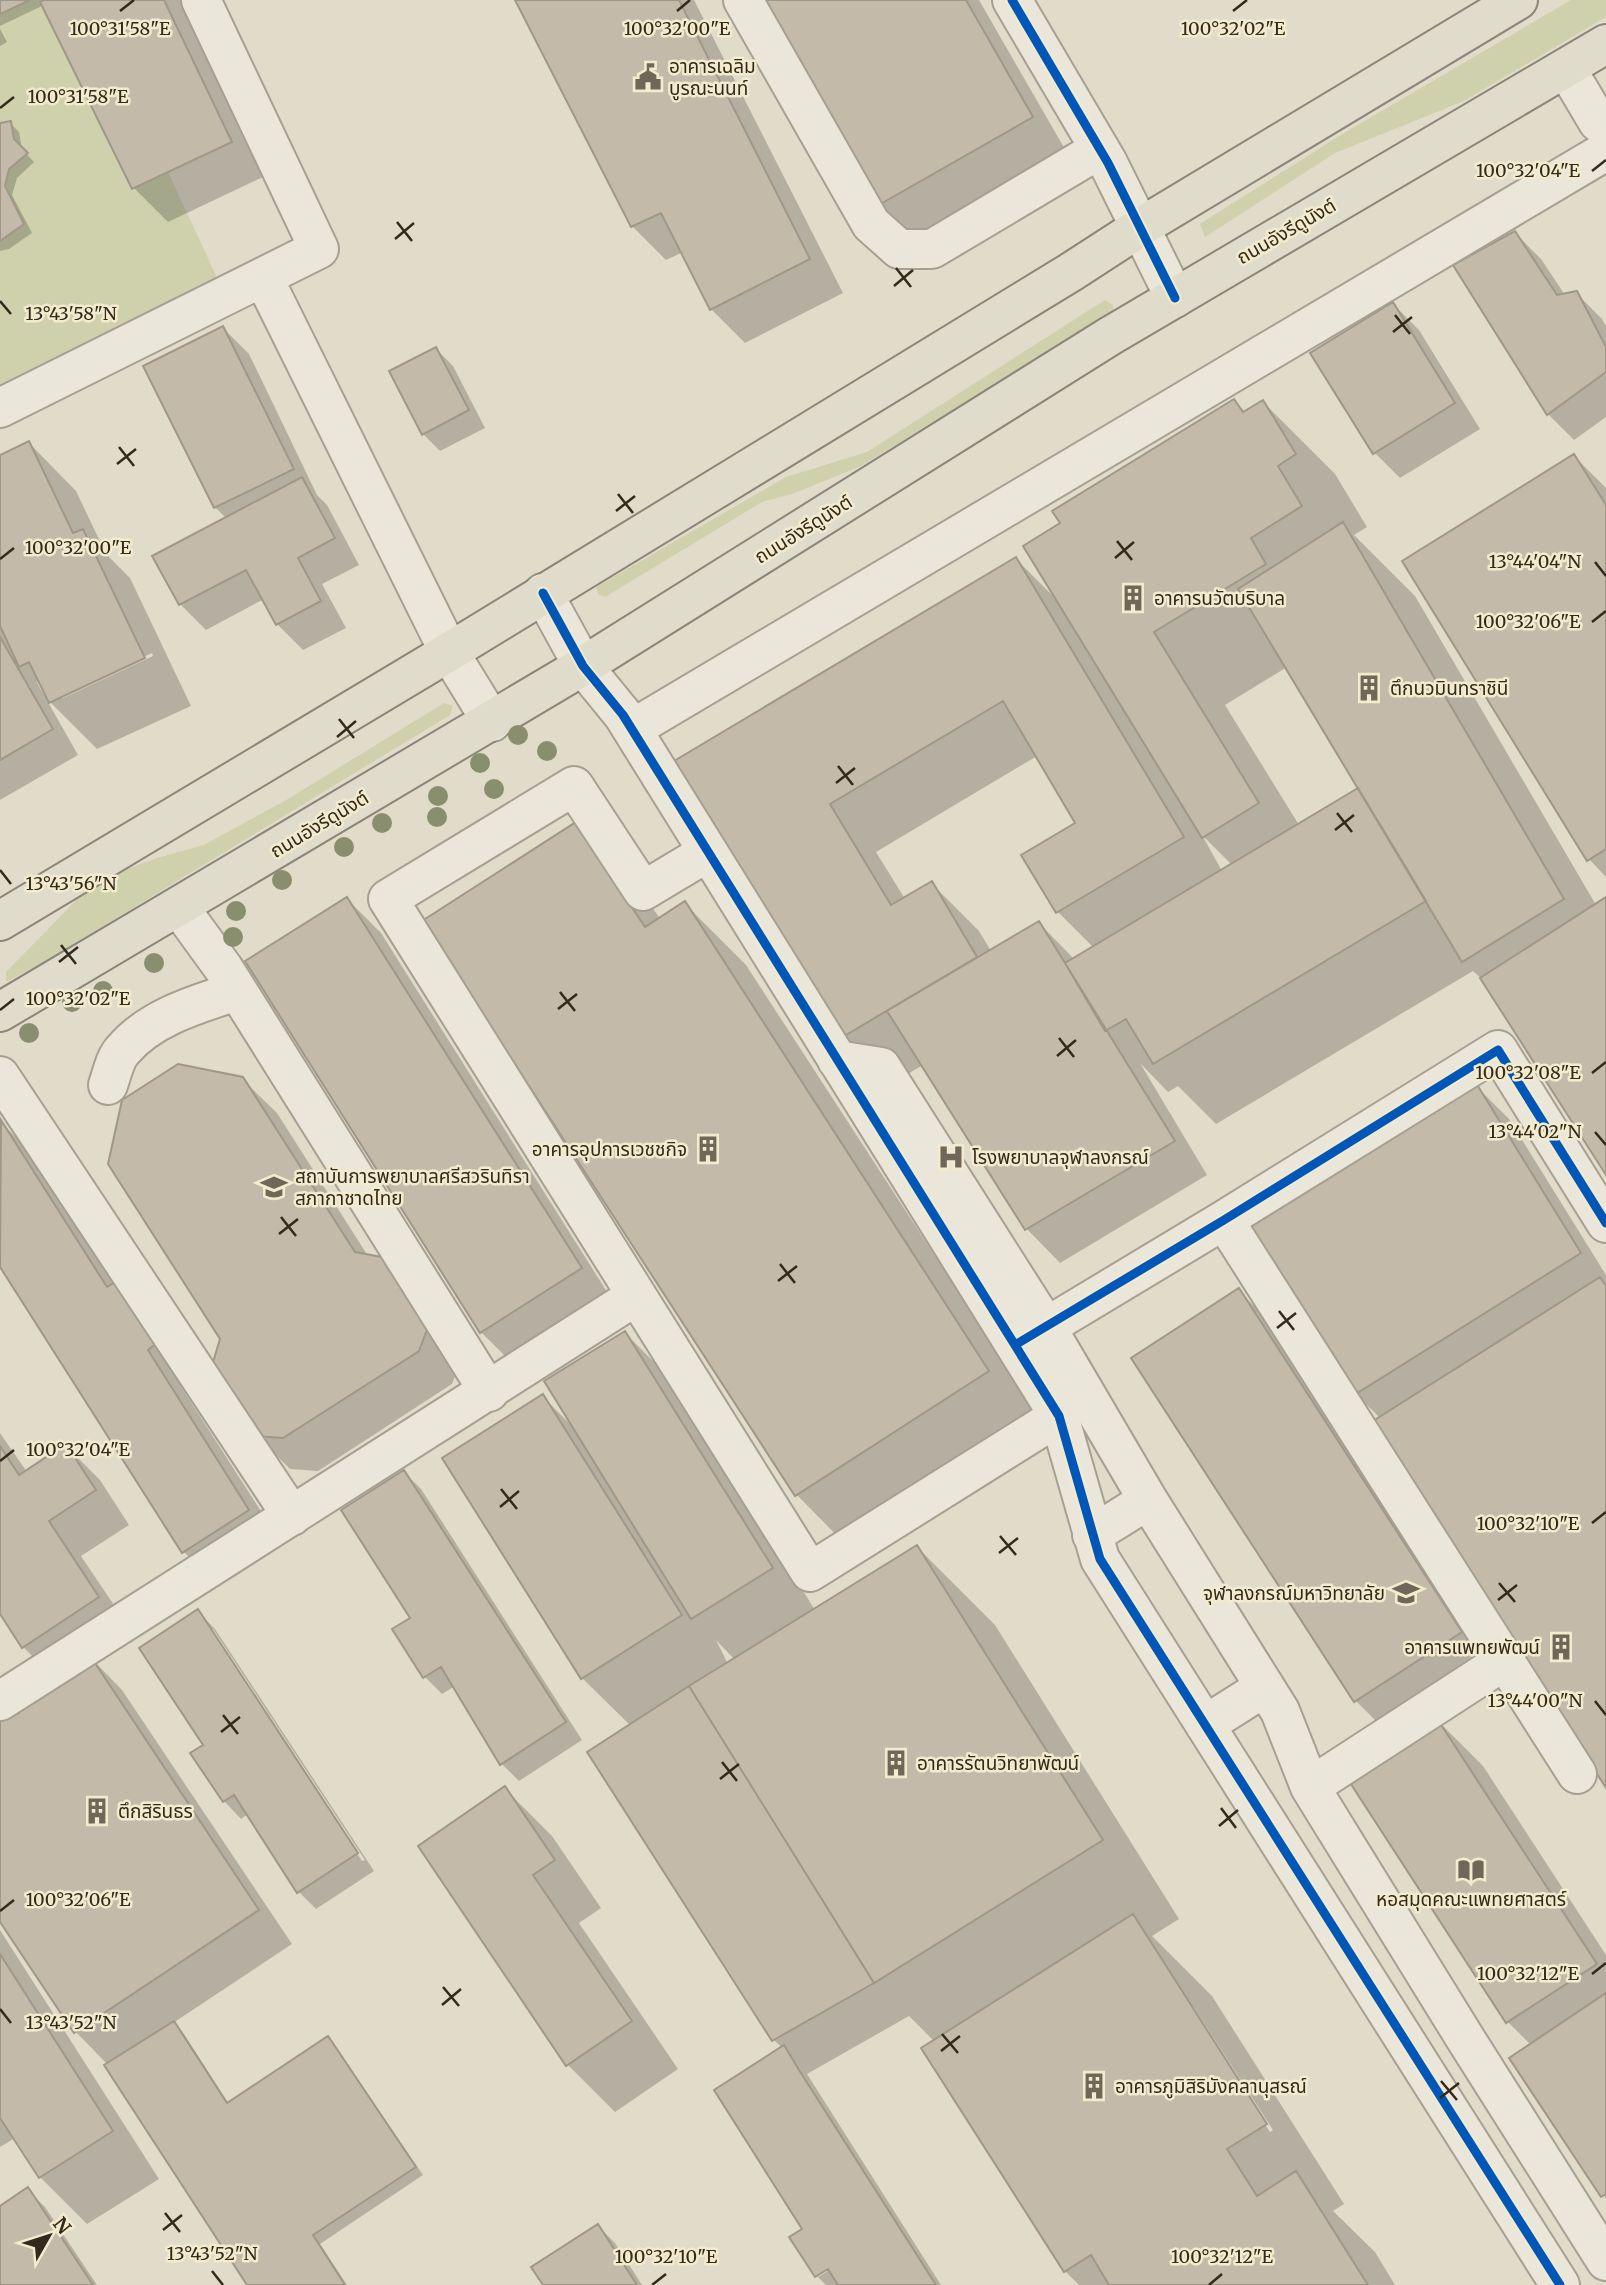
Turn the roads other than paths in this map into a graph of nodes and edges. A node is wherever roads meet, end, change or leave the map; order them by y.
1 (201, 0) edge
2 (744, 0) edge
3 (1012, 0) edge
4 (1518, 0) edge
5 (1584, 58) edge
6 (1606, 107) edge
7 (1606, 128) edge
8 (1100, 149) junction
9 (1606, 151) edge
10 (1139, 228) junction
11 (263, 277) junction
12 (1175, 298) junction
13 (0, 408) edge
14 (543, 593) junction
15 (449, 652) junction
16 (583, 666) junction
17 (492, 722) junction
18 (632, 729) junction
19 (708, 852) junction
20 (179, 907) junction
21 (0, 921) edge
22 (237, 991) junction
23 (0, 1012) edge
24 (0, 1076) edge
25 (108, 1085) dead end
26 (1224, 1220) junction
27 (1606, 1223) edge
28 (636, 1296) junction
29 (1031, 1337) junction
30 (489, 1392) junction
31 (1059, 1416) junction
32 (1148, 1500) junction
33 (292, 1516) junction
34 (1092, 1535) junction
35 (1504, 1661) junction
36 (1265, 1687) junction
37 (0, 1701) edge
38 (1205, 1725) junction
39 (1577, 1774) dead end
40 (1310, 1787) junction
41 (1606, 2261) edge
42 (1560, 2285) edge

1 - 11 street
2 - 8 street
3 - 8 street
4 - 10 main road
5 - 6 street
5 - 7 street
5 - 12 main road, ถนนอังรีดูนังต์
8 - 10 street
9 - 18 street
10 - 12 street
10 - 14 main road
11 - 13 street
11 - 15 street
12 - 16 main road, ถนนอังรีดูนังต์
14 - 15 main road
14 - 16 street
15 - 17 street
15 - 21 main road
16 - 17 main road, ถนนอังรีดูนังต์
16 - 18 street
17 - 20 main road, ถนนอังรีดูนังต์
18 - 19 street
19 - 28 street
19 - 29 street
20 - 22 street
20 - 23 main road, ถนนอังรีดูนังต์
22 - 25 street
22 - 30 street
24 - 33 street
26 - 27 street
26 - 29 street
26 - 35 street
28 - 30 street
28 - 31 street
29 - 31 street
29 - 32 street
30 - 33 street
31 - 34 street
32 - 34 street
32 - 36 street
33 - 37 street
34 - 38 street
35 - 39 street
35 - 40 street
36 - 38 street
36 - 40 street
38 - 42 street
40 - 41 street

